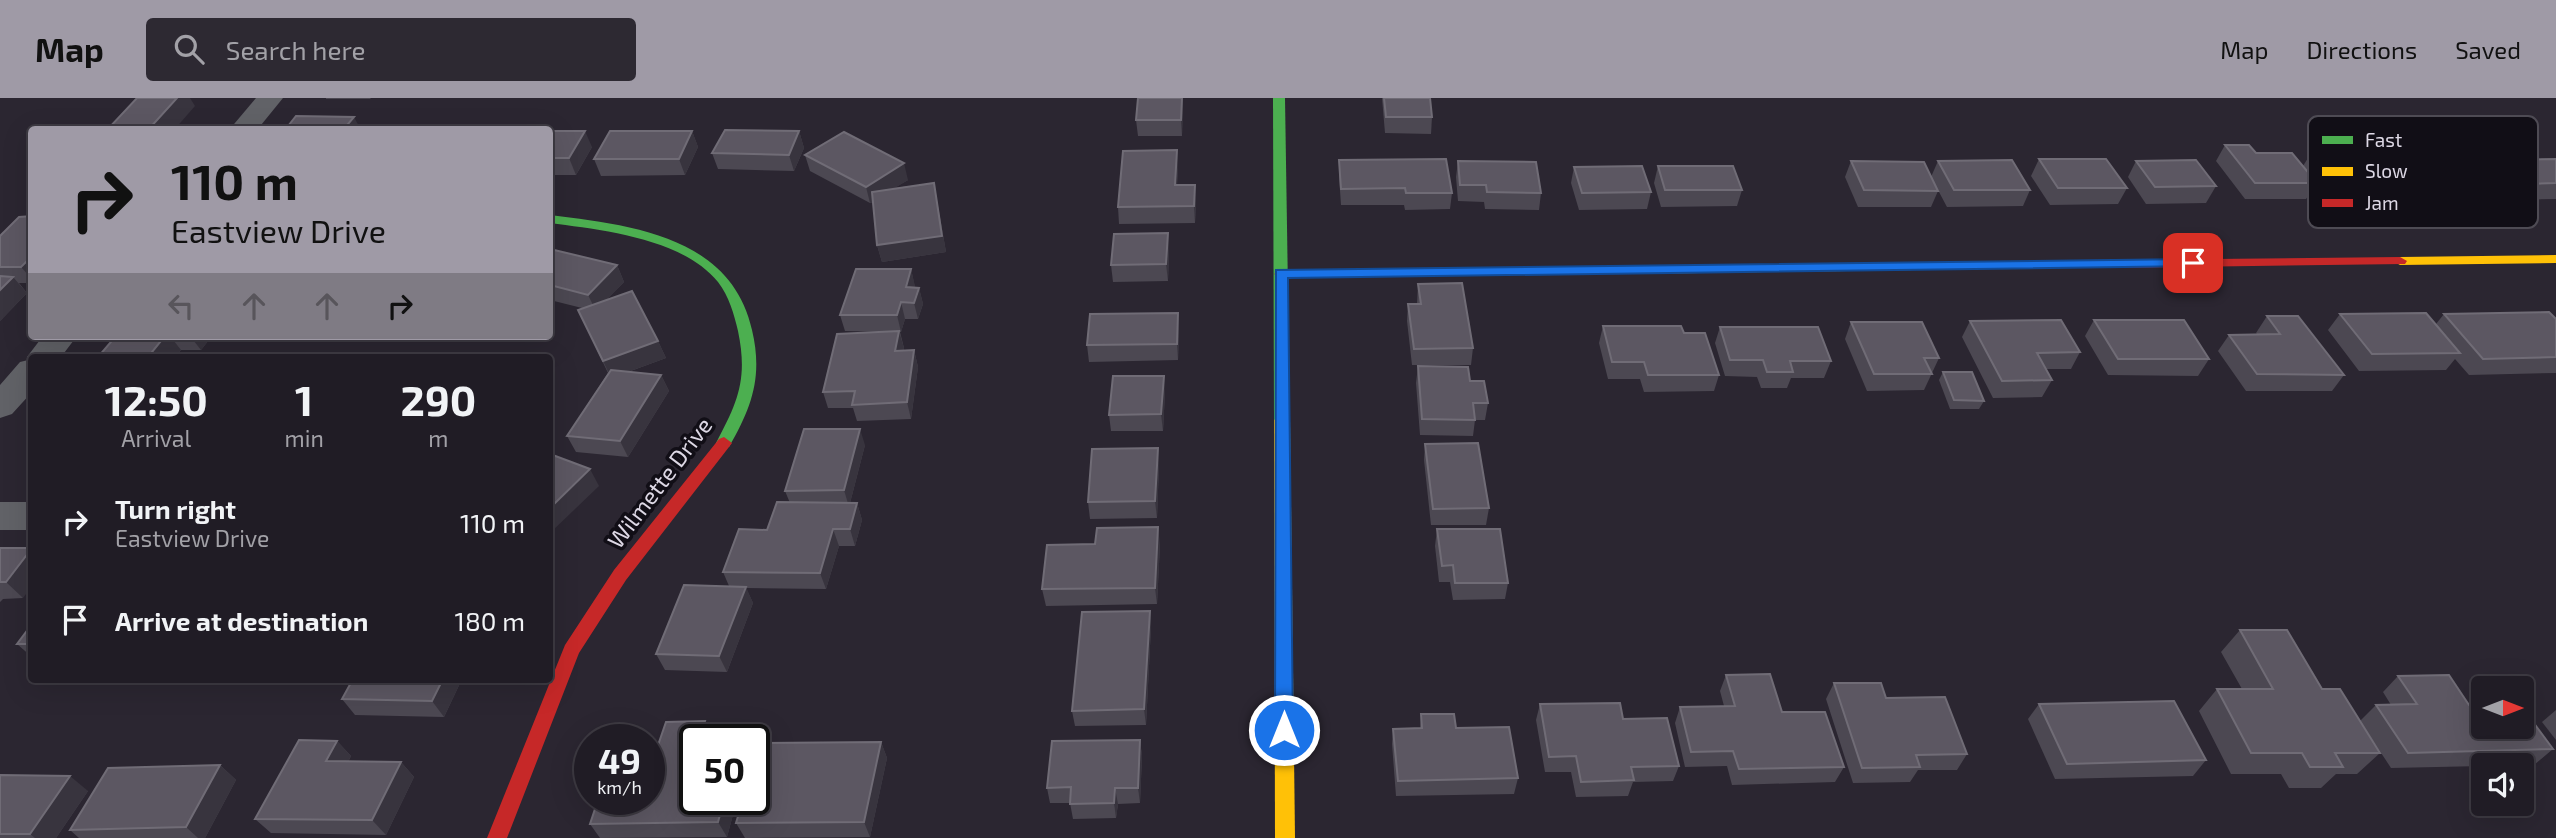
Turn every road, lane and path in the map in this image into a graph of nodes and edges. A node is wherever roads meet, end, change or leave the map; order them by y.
1 (270, 98) edge
2 (1279, 98) edge
3 (246, 126) edge
4 (553, 219) edge
5 (2556, 259) edge
6 (1281, 274) junction
7 (58, 340) edge
8 (46, 354) edge
9 (28, 374) edge
10 (0, 406) edge
11 (0, 516) edge
12 (28, 516) edge
13 (497, 838) edge
14 (1285, 838) edge

1 - 3 street
2 - 6 street
4 - 13 street, Wilmette Drive
5 - 6 street
6 - 14 street
7 - 8 street
9 - 10 street
11 - 12 street

